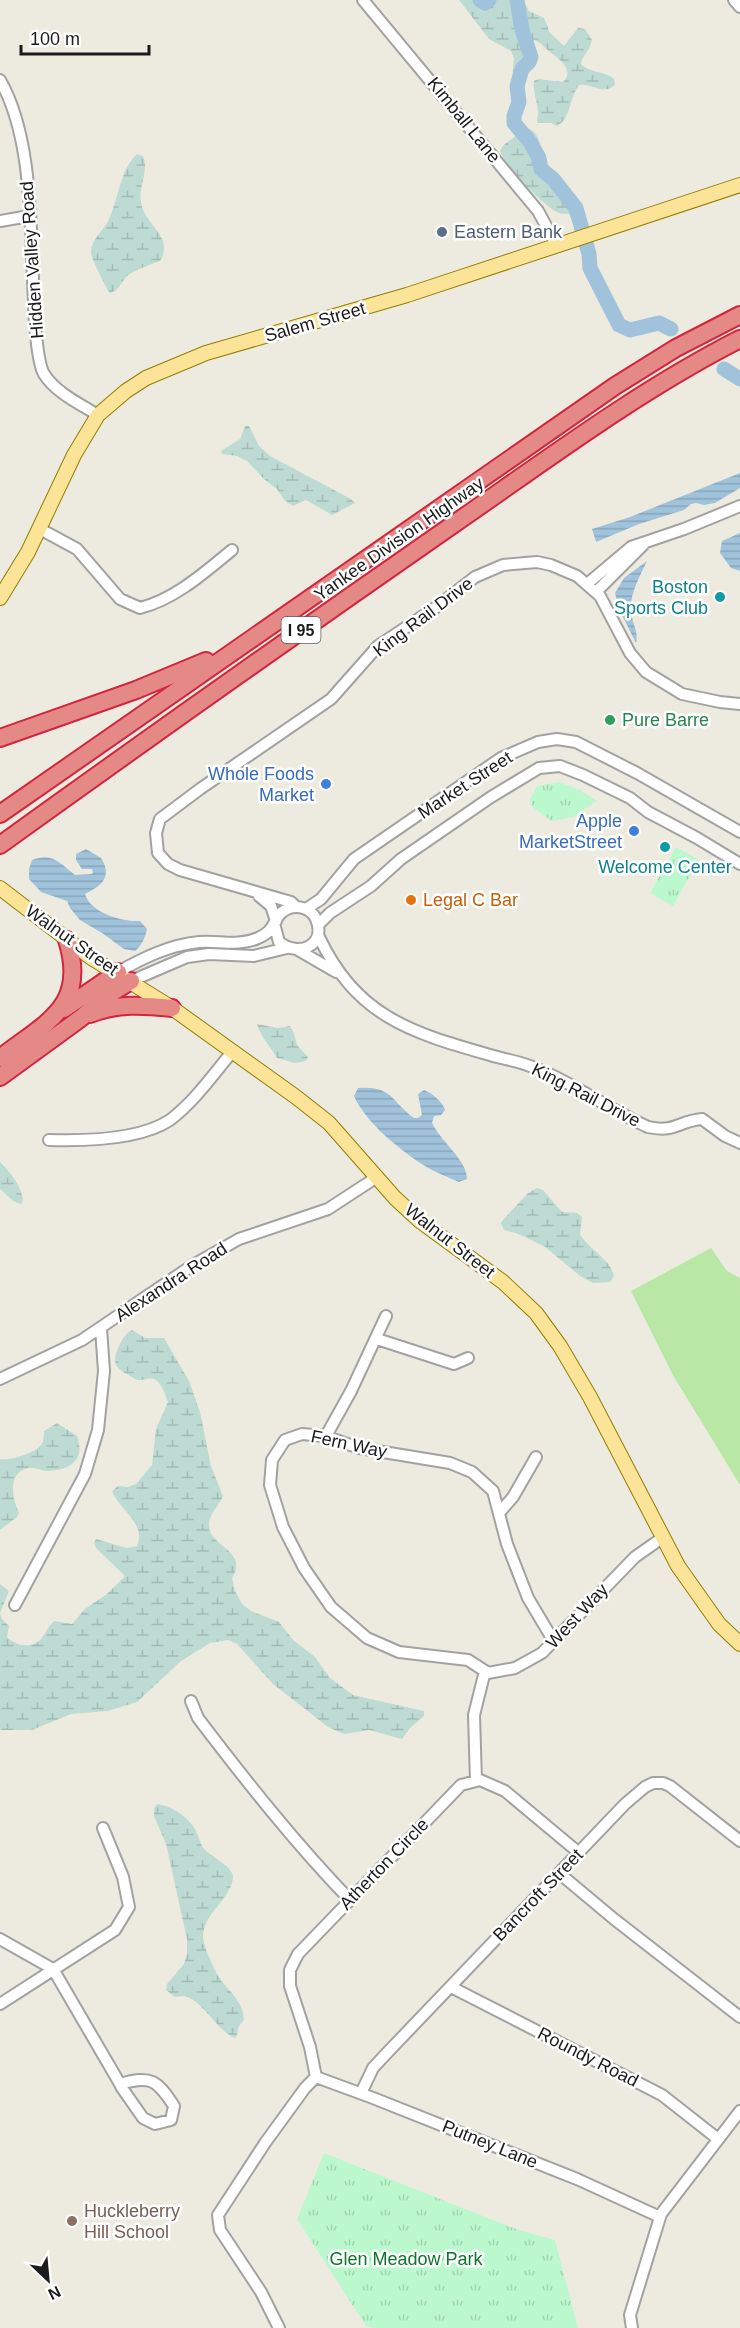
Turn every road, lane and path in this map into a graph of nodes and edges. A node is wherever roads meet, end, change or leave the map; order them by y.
1 (363, 0) edge
2 (734, 0) edge
3 (740, 7) edge
4 (0, 80) edge
5 (740, 185) edge
6 (29, 216) junction
7 (0, 221) edge
8 (558, 246) junction
9 (740, 315) edge
10 (740, 339) edge
11 (740, 350) edge
12 (652, 389) junction
13 (98, 416) junction
14 (740, 506) edge
15 (40, 529) junction
16 (646, 542) junction
17 (232, 550) dead end
18 (587, 584) junction
19 (596, 592) junction
20 (0, 598) edge
21 (243, 645) junction
22 (740, 704) edge
23 (0, 738) edge
24 (0, 814) edge
25 (740, 832) edge
26 (0, 845) edge
27 (740, 864) edge
28 (0, 888) edge
29 (248, 890) junction
30 (301, 908) junction
31 (275, 924) junction
32 (318, 930) junction
33 (67, 940) junction
34 (293, 949) junction
35 (339, 974) junction
36 (125, 977) junction
37 (172, 1008) junction
38 (51, 1018) junction
39 (81, 1018) junction
40 (232, 1052) junction
41 (0, 1058) edge
42 (0, 1077) edge
43 (49, 1140) dead end
44 (740, 1143) edge
45 (377, 1177) junction
46 (386, 1316) dead end
47 (101, 1328) junction
48 (376, 1339) junction
49 (468, 1358) dead end
50 (0, 1379) edge
51 (326, 1436) junction
52 (536, 1456) dead end
53 (499, 1513) junction
54 (662, 1538) junction
55 (15, 1605) dead end
56 (554, 1640) junction
57 (740, 1644) edge
58 (485, 1671) junction
59 (191, 1701) dead end
60 (477, 1781) junction
61 (103, 1828) dead end
62 (740, 1840) edge
63 (578, 1852) junction
64 (559, 1873) junction
65 (350, 1900) junction
66 (0, 1939) edge
67 (53, 1969) junction
68 (451, 1986) junction
69 (0, 2004) edge
70 (740, 2017) edge
71 (316, 2077) junction
72 (120, 2084) junction
73 (360, 2093) junction
74 (740, 2111) edge
75 (718, 2139) junction
76 (660, 2217) junction
77 (279, 2328) edge
78 (632, 2328) edge

1 - 8 street, Kimball Lane
2 - 3 street
4 - 6 street, Hidden Valley Road
5 - 8 main road, Salem Street
6 - 7 street
6 - 13 street, Hidden Valley Road
8 - 13 main road, Salem Street
9 - 21 highway, Yankee Division Highway / I 95
10 - 12 highway, Yankee Division Highway / I 95
11 - 12 highway
12 - 26 highway, Yankee Division Highway / I 95
13 - 15 main road, Salem Street
14 - 16 street
15 - 17 street
15 - 20 main road, Salem Street
16 - 18 street
16 - 19 street
18 - 19 street, King Rail Drive
18 - 29 street, King Rail Drive
19 - 22 street, King Rail Drive
21 - 23 highway
21 - 24 highway, Yankee Division Highway / I 95
25 - 30 street, Market Street
27 - 32 street, Market Street
28 - 33 main road, Walnut Street
29 - 30 street, King Rail Drive
29 - 31 street, King Rail Drive
30 - 31 street, Market Street
30 - 32 street
31 - 34 street
31 - 36 street, Market Street
32 - 34 street, Market Street
32 - 35 street, King Rail Drive
33 - 36 main road, Walnut Street
33 - 38 highway
34 - 35 street, King Rail Drive
34 - 36 street, Market Street
35 - 44 street, King Rail Drive
36 - 37 main road, Walnut Street
36 - 38 highway
36 - 39 highway
37 - 39 highway
37 - 40 main road, Walnut Street
38 - 41 highway
39 - 42 highway
40 - 43 street
40 - 45 main road, Walnut Street
45 - 47 street, Alexandra Road
45 - 54 main road, Walnut Street
46 - 48 street
47 - 50 street, Alexandra Road
47 - 55 street
48 - 49 street
48 - 51 street
51 - 53 street, Fern Way
51 - 58 street, Fern Way
52 - 53 street
53 - 56 street, Fern Way
54 - 56 street, West Way
54 - 57 main road, Walnut Street
56 - 58 street, West Way
58 - 60 street
59 - 65 street
60 - 63 street
60 - 65 street, Atherton Circle
61 - 67 street
62 - 63 street, Bancroft Street
63 - 64 street, Bancroft Street
64 - 68 street, Bancroft Street
64 - 70 street
65 - 71 street, Atherton Circle
66 - 67 street
67 - 69 street
67 - 72 street
68 - 73 street, Bancroft Street
68 - 75 street, Roundy Road
71 - 73 street, Putney Lane
71 - 77 street
72 - 72 street
73 - 76 street, Putney Lane
74 - 75 street
75 - 76 street
76 - 78 street

